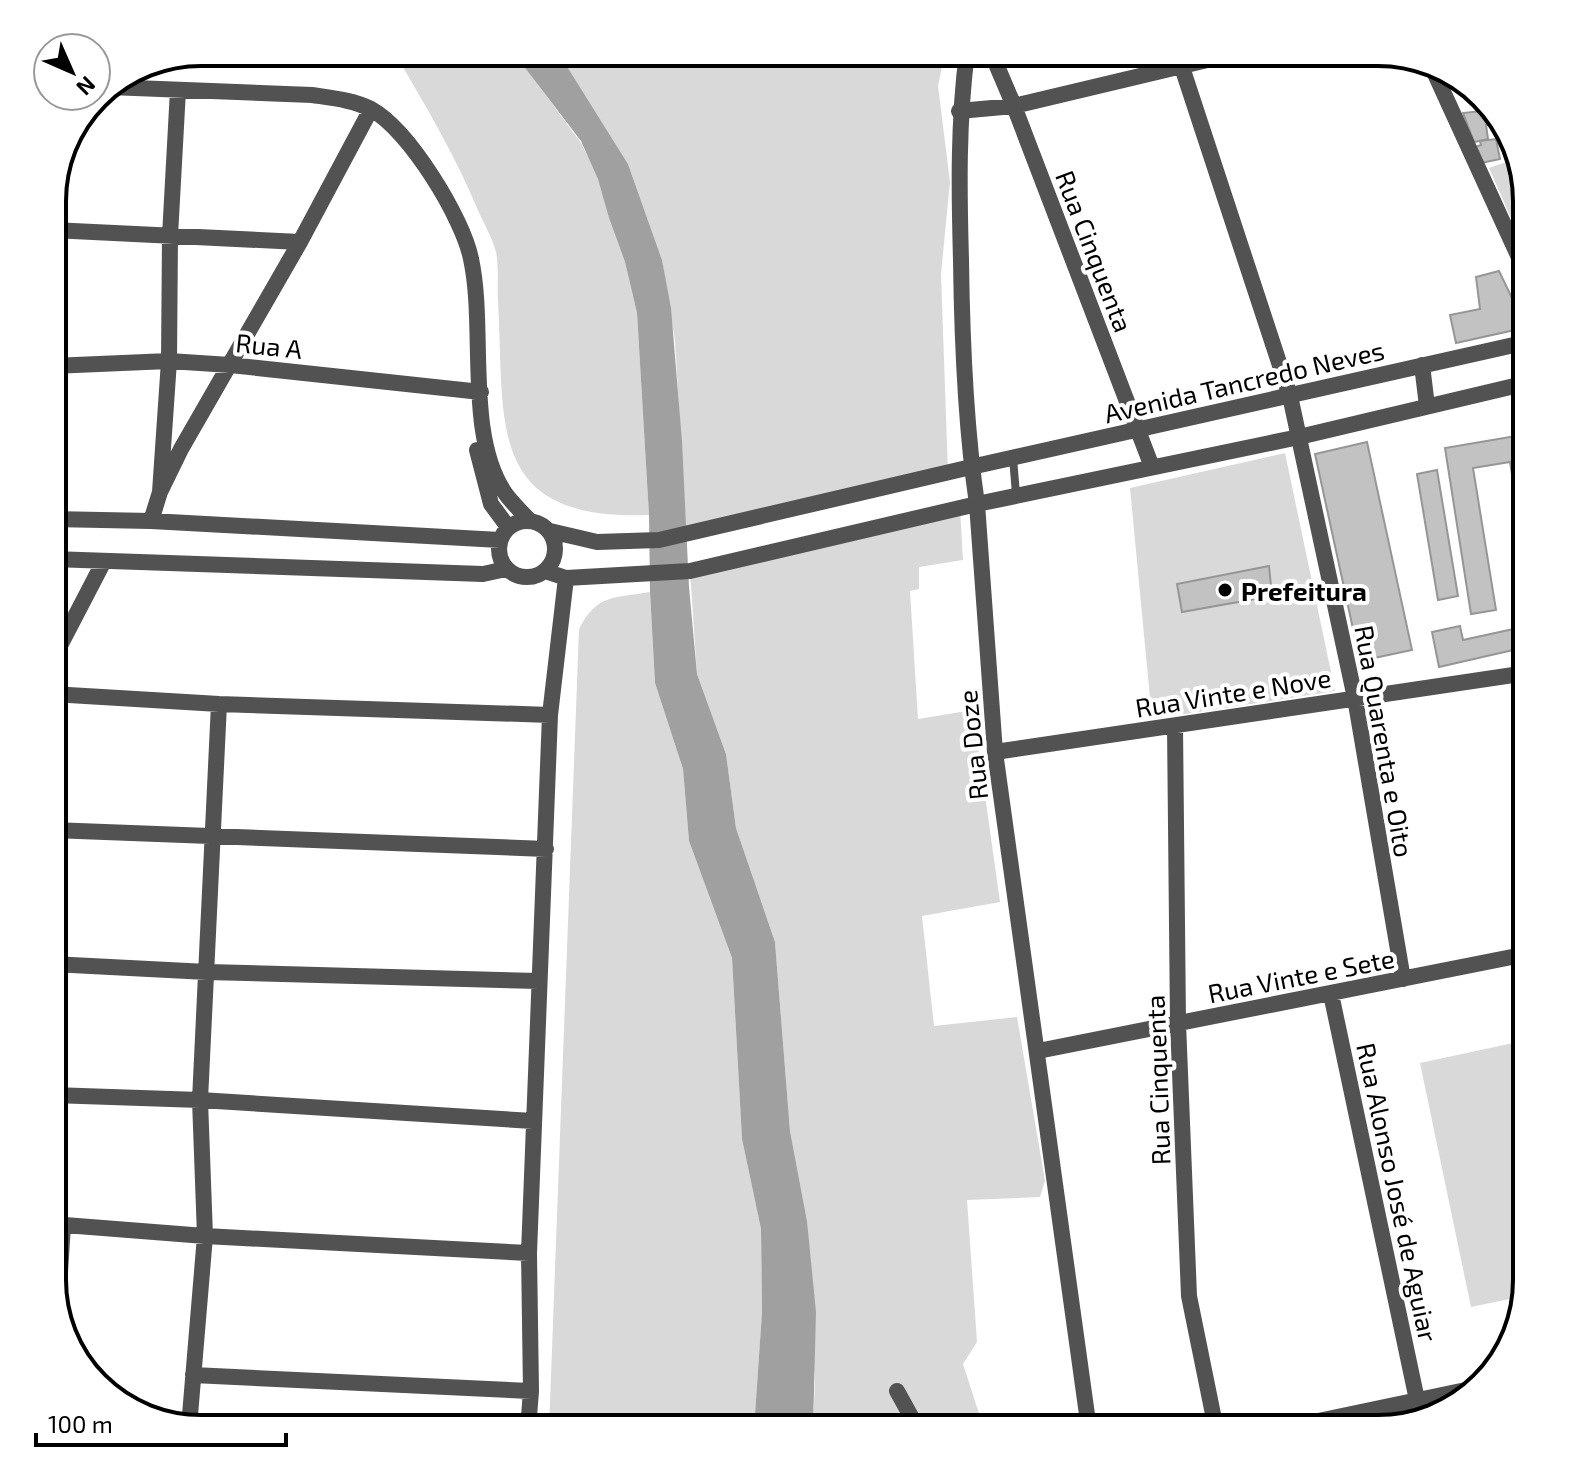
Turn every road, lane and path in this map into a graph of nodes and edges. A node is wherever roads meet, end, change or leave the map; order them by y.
1 (965, 66) edge
2 (997, 66) edge
3 (1152, 66) edge
4 (1182, 66) edge
5 (1438, 81) edge
6 (128, 88) edge
7 (178, 90) junction
8 (1014, 106) junction
9 (371, 109) junction
10 (959, 111) junction
11 (66, 231) edge
12 (170, 236) junction
13 (1513, 239) edge
14 (300, 242) junction
15 (1513, 344) edge
16 (169, 361) junction
17 (66, 365) edge
18 (230, 365) junction
19 (1422, 365) junction
20 (1513, 384) edge
21 (477, 392) junction
22 (1290, 396) junction
23 (1427, 406) junction
24 (1138, 429) junction
25 (1299, 437) junction
26 (1012, 457) junction
27 (971, 467) junction
28 (1152, 467) junction
29 (160, 492) junction
30 (1016, 494) junction
31 (977, 504) junction
32 (66, 519) edge
33 (529, 520) junction
34 (151, 521) junction
35 (550, 531) junction
36 (504, 534) junction
37 (66, 560) edge
38 (104, 561) junction
39 (506, 569) junction
40 (545, 571) junction
41 (566, 578) junction
42 (66, 634) edge
43 (1513, 679) edge
44 (66, 695) edge
45 (1355, 698) junction
46 (219, 704) junction
47 (550, 715) junction
48 (1175, 726) junction
49 (995, 752) junction
50 (66, 831) edge
51 (214, 837) junction
52 (546, 849) junction
53 (1513, 957) edge
54 (66, 965) edge
55 (207, 972) junction
56 (1403, 979) junction
57 (539, 981) junction
58 (1331, 994) junction
59 (1178, 1023) junction
60 (1038, 1051) junction
61 (66, 1095) edge
62 (200, 1100) junction
63 (533, 1121) junction
64 (66, 1226) edge
65 (205, 1236) junction
66 (529, 1253) junction
67 (193, 1375) junction
68 (531, 1391) junction
69 (897, 1391) dead end
70 (1451, 1393) edge
71 (1417, 1400) junction
72 (190, 1414) edge
73 (529, 1415) edge
74 (910, 1415) edge
75 (1087, 1415) edge
76 (1213, 1415) edge
77 (1346, 1415) edge

1 - 10 street, Rua Doze
2 - 8 street, Rua Cinquenta
3 - 8 street
4 - 22 street, Rua Quarenta e Oito
5 - 13 street
6 - 7 street
7 - 9 street
7 - 12 street
8 - 10 street
8 - 24 street, Rua Cinquenta
9 - 14 street
9 - 21 street
10 - 27 street, Rua Doze
11 - 12 street
12 - 14 street
12 - 16 street
14 - 18 street
15 - 19 street, Avenida Tancredo Neves
16 - 17 street, Rua A
16 - 18 street, Rua A
16 - 29 street
18 - 21 street, Rua A
18 - 29 street
19 - 22 street, Avenida Tancredo Neves
19 - 23 street
20 - 23 street
21 - 33 street
21 - 36 street
22 - 24 street, Avenida Tancredo Neves
22 - 25 street, Rua Quarenta e Oito
23 - 25 street
24 - 26 street, Avenida Tancredo Neves
24 - 28 street, Rua Cinquenta
25 - 28 street
25 - 45 street, Rua Quarenta e Oito
26 - 27 street, Avenida Tancredo Neves
26 - 30 lane
27 - 31 street, Rua Doze
27 - 35 street, Avenida Tancredo Neves
28 - 30 street
29 - 34 street
30 - 31 street
31 - 41 street
31 - 49 street, Rua Doze
32 - 34 street
33 - 35 street
33 - 36 street
34 - 36 street
35 - 40 street
36 - 39 street
37 - 38 street
38 - 39 street
38 - 42 street
39 - 40 street
40 - 41 street
41 - 47 street
43 - 45 street, Rua Vinte e Nove
44 - 46 street
45 - 48 street, Rua Vinte e Nove
45 - 56 street, Rua Quarenta e Oito
46 - 47 street
46 - 51 street
47 - 52 street
48 - 49 street, Rua Vinte e Nove
48 - 59 street, Rua Cinquenta
49 - 60 street, Rua Doze
50 - 51 street
51 - 52 street
51 - 55 street
52 - 57 street
53 - 56 street, Rua Vinte e Sete
54 - 55 street
55 - 57 street
55 - 62 street
56 - 58 street, Rua Vinte e Sete
57 - 63 street
58 - 59 street, Rua Vinte e Sete
58 - 71 street, Rua Alonso José de Aguiar
59 - 60 street, Rua Vinte e Sete
59 - 76 street, Rua Cinquenta
60 - 75 street, Rua Doze
61 - 62 street
62 - 63 street
62 - 65 street
63 - 66 street
64 - 65 street
65 - 66 street
65 - 67 street
66 - 68 street
67 - 68 street
67 - 72 street
68 - 73 street
69 - 74 street
70 - 71 street
71 - 77 street

